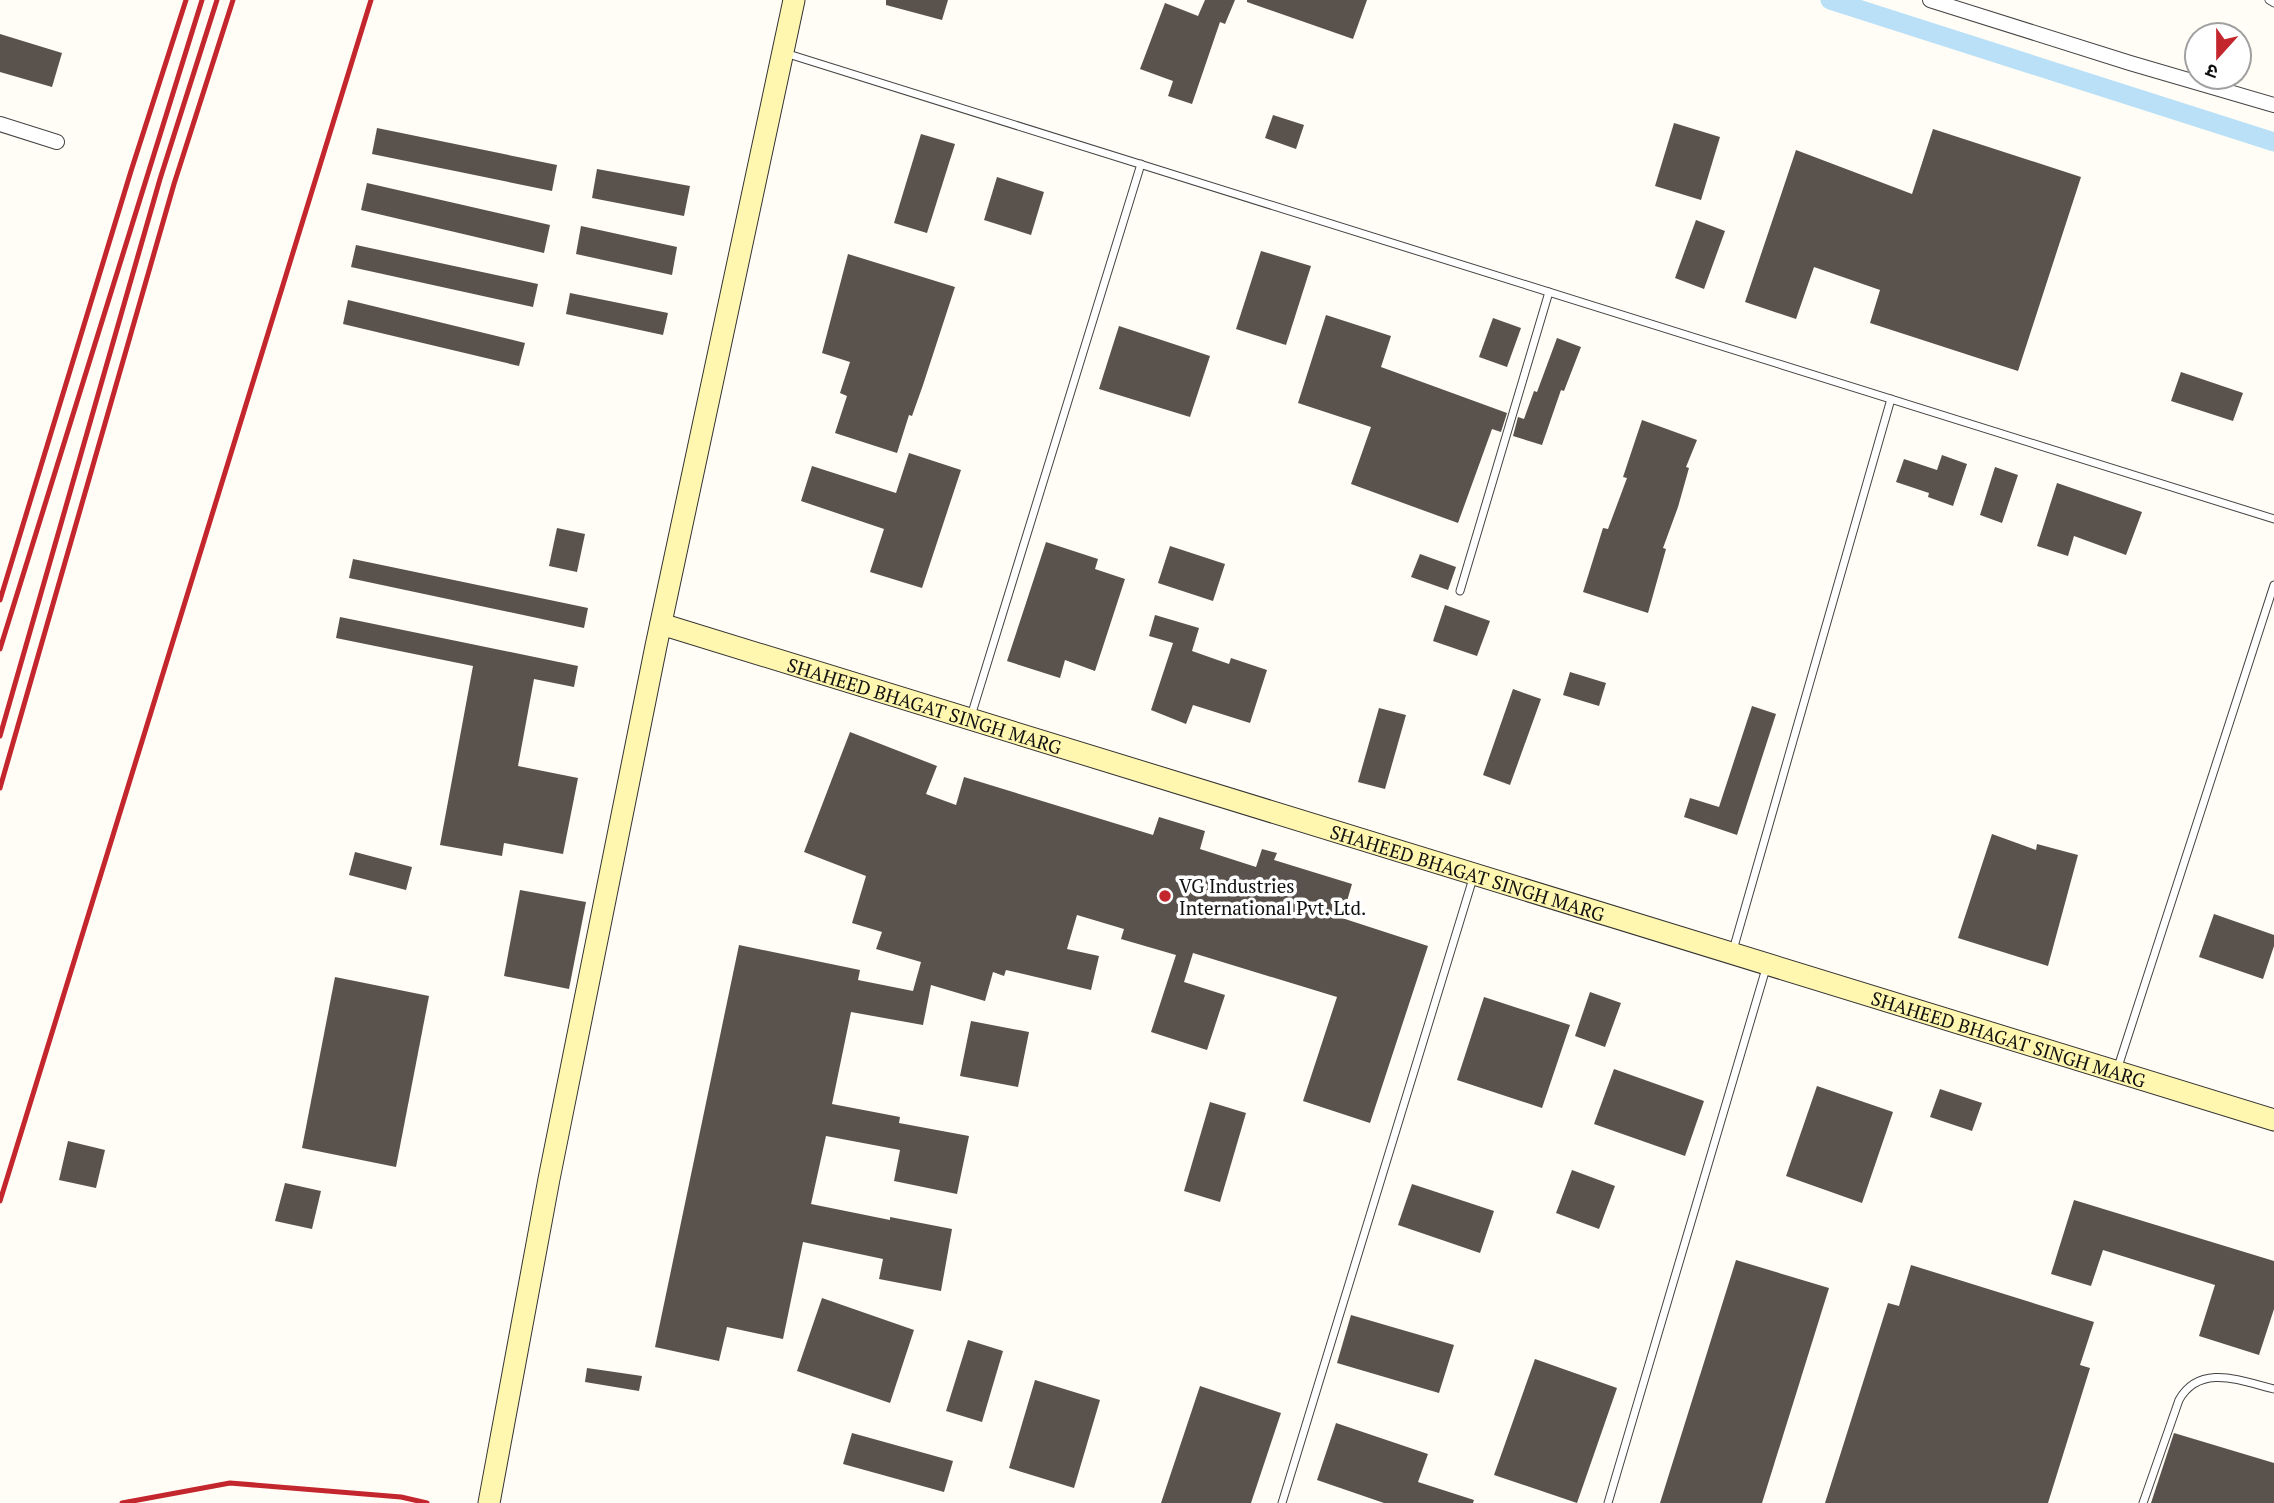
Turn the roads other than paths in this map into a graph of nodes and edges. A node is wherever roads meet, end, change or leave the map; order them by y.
1 (794, 0) edge
2 (1930, 0) edge
3 (2269, 0) edge
4 (2274, 3) edge
5 (784, 52) junction
6 (2274, 105) edge
7 (0, 124) edge
8 (57, 142) dead end
9 (1141, 164) junction
10 (1549, 292) junction
11 (1891, 399) junction
12 (2274, 519) edge
13 (2274, 584) edge
14 (1460, 591) dead end
15 (661, 624) junction
16 (970, 719) junction
17 (1474, 874) junction
18 (1732, 954) junction
19 (1767, 964) junction
20 (2116, 1072) junction
21 (2274, 1121) edge
22 (2274, 1389) edge
23 (489, 1503) edge
24 (1282, 1503) edge
25 (1608, 1503) edge
26 (2143, 1503) edge

1 - 5 street
2 - 6 street
3 - 4 lane
5 - 9 lane
5 - 15 street
7 - 8 street
9 - 10 lane
9 - 16 lane
10 - 11 lane
10 - 14 lane
11 - 12 lane
11 - 18 lane
13 - 20 lane
15 - 16 street, SHAHEED BHAGAT SINGH MARG
15 - 23 street
16 - 17 street, SHAHEED BHAGAT SINGH MARG
17 - 18 street, SHAHEED BHAGAT SINGH MARG
17 - 24 lane
18 - 19 street, SHAHEED BHAGAT SINGH MARG
19 - 20 street, SHAHEED BHAGAT SINGH MARG
19 - 25 lane
20 - 21 street, SHAHEED BHAGAT SINGH MARG
22 - 26 lane

